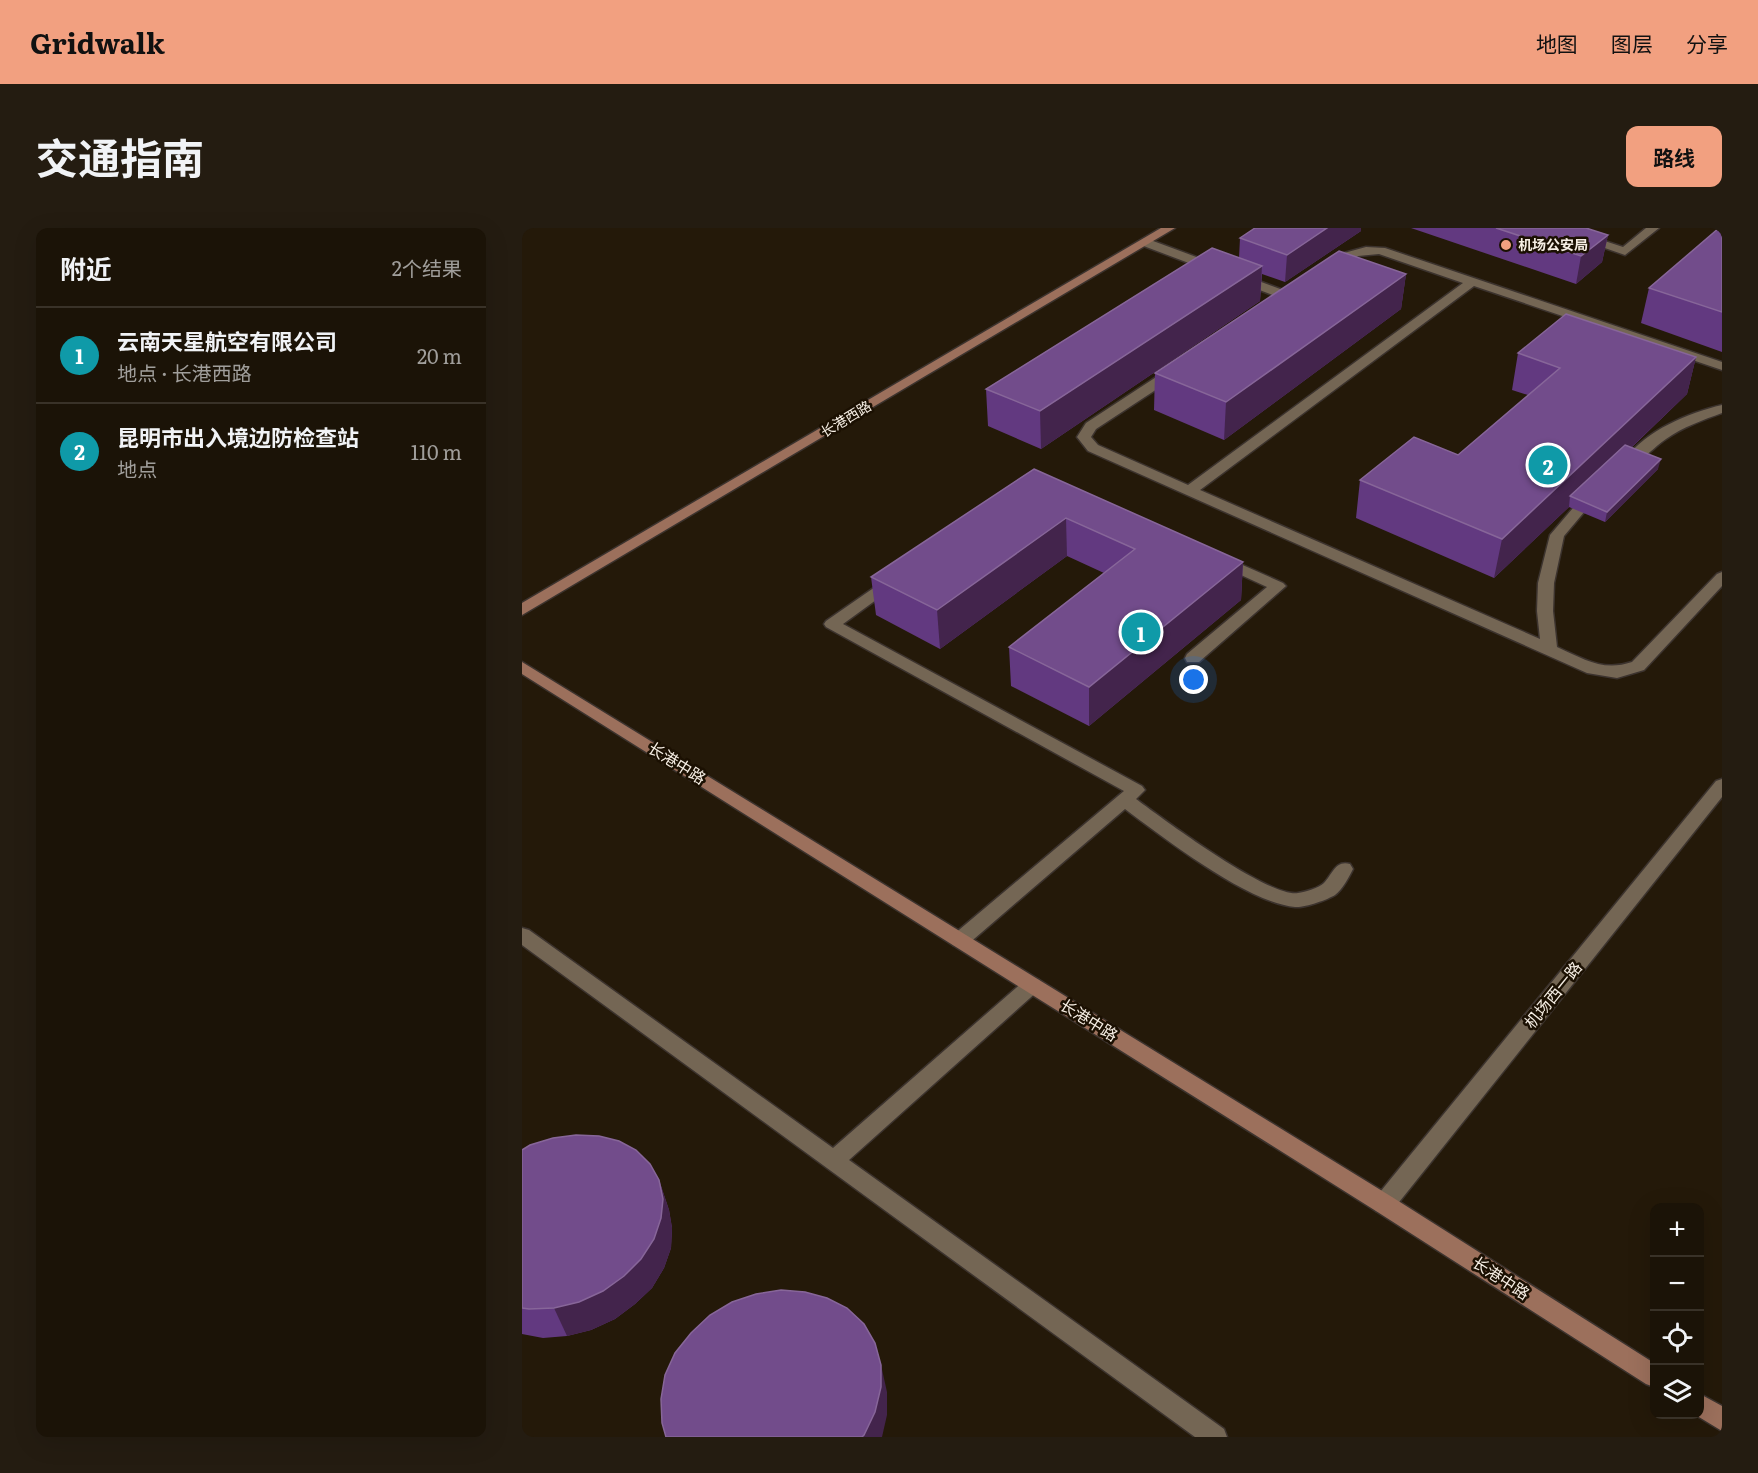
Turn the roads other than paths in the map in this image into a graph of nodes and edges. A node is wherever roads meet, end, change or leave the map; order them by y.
1 (1169, 228) edge
2 (1552, 228) edge
3 (1653, 228) edge
4 (1145, 242) junction
5 (1316, 277) edge
6 (1472, 282) junction
7 (1268, 309) edge
8 (1189, 361) edge
9 (1722, 366) edge
10 (1722, 409) edge
11 (1632, 459) edge
12 (1190, 491) junction
13 (1578, 511) edge
14 (1202, 551) edge
15 (907, 570) edge
16 (1722, 577) edge
17 (522, 610) edge
18 (1550, 650) junction
19 (1193, 658) dead end
20 (522, 667) edge
21 (1722, 785) edge
22 (1125, 800) junction
23 (1344, 869) dead end
24 (522, 935) edge
25 (960, 940) junction
26 (1032, 985) junction
27 (833, 1161) junction
28 (1384, 1204) junction
29 (1650, 1374) edge
30 (1704, 1408) edge
31 (1722, 1420) edge
32 (1215, 1437) edge

1 - 4 street, 长港西路
2 - 3 street
4 - 7 street
4 - 17 street, 长港西路
5 - 6 street
6 - 9 street
6 - 12 street
8 - 12 street
10 - 11 street
12 - 18 street
13 - 18 street
14 - 19 street
15 - 22 street
16 - 18 street
20 - 25 street, 长港中路
21 - 28 street, 机场西一路
22 - 23 street
22 - 25 street
24 - 27 street
25 - 26 street, 长港中路
26 - 27 street
26 - 28 street, 长港中路
27 - 32 street
28 - 29 street, 长港中路
30 - 31 street

